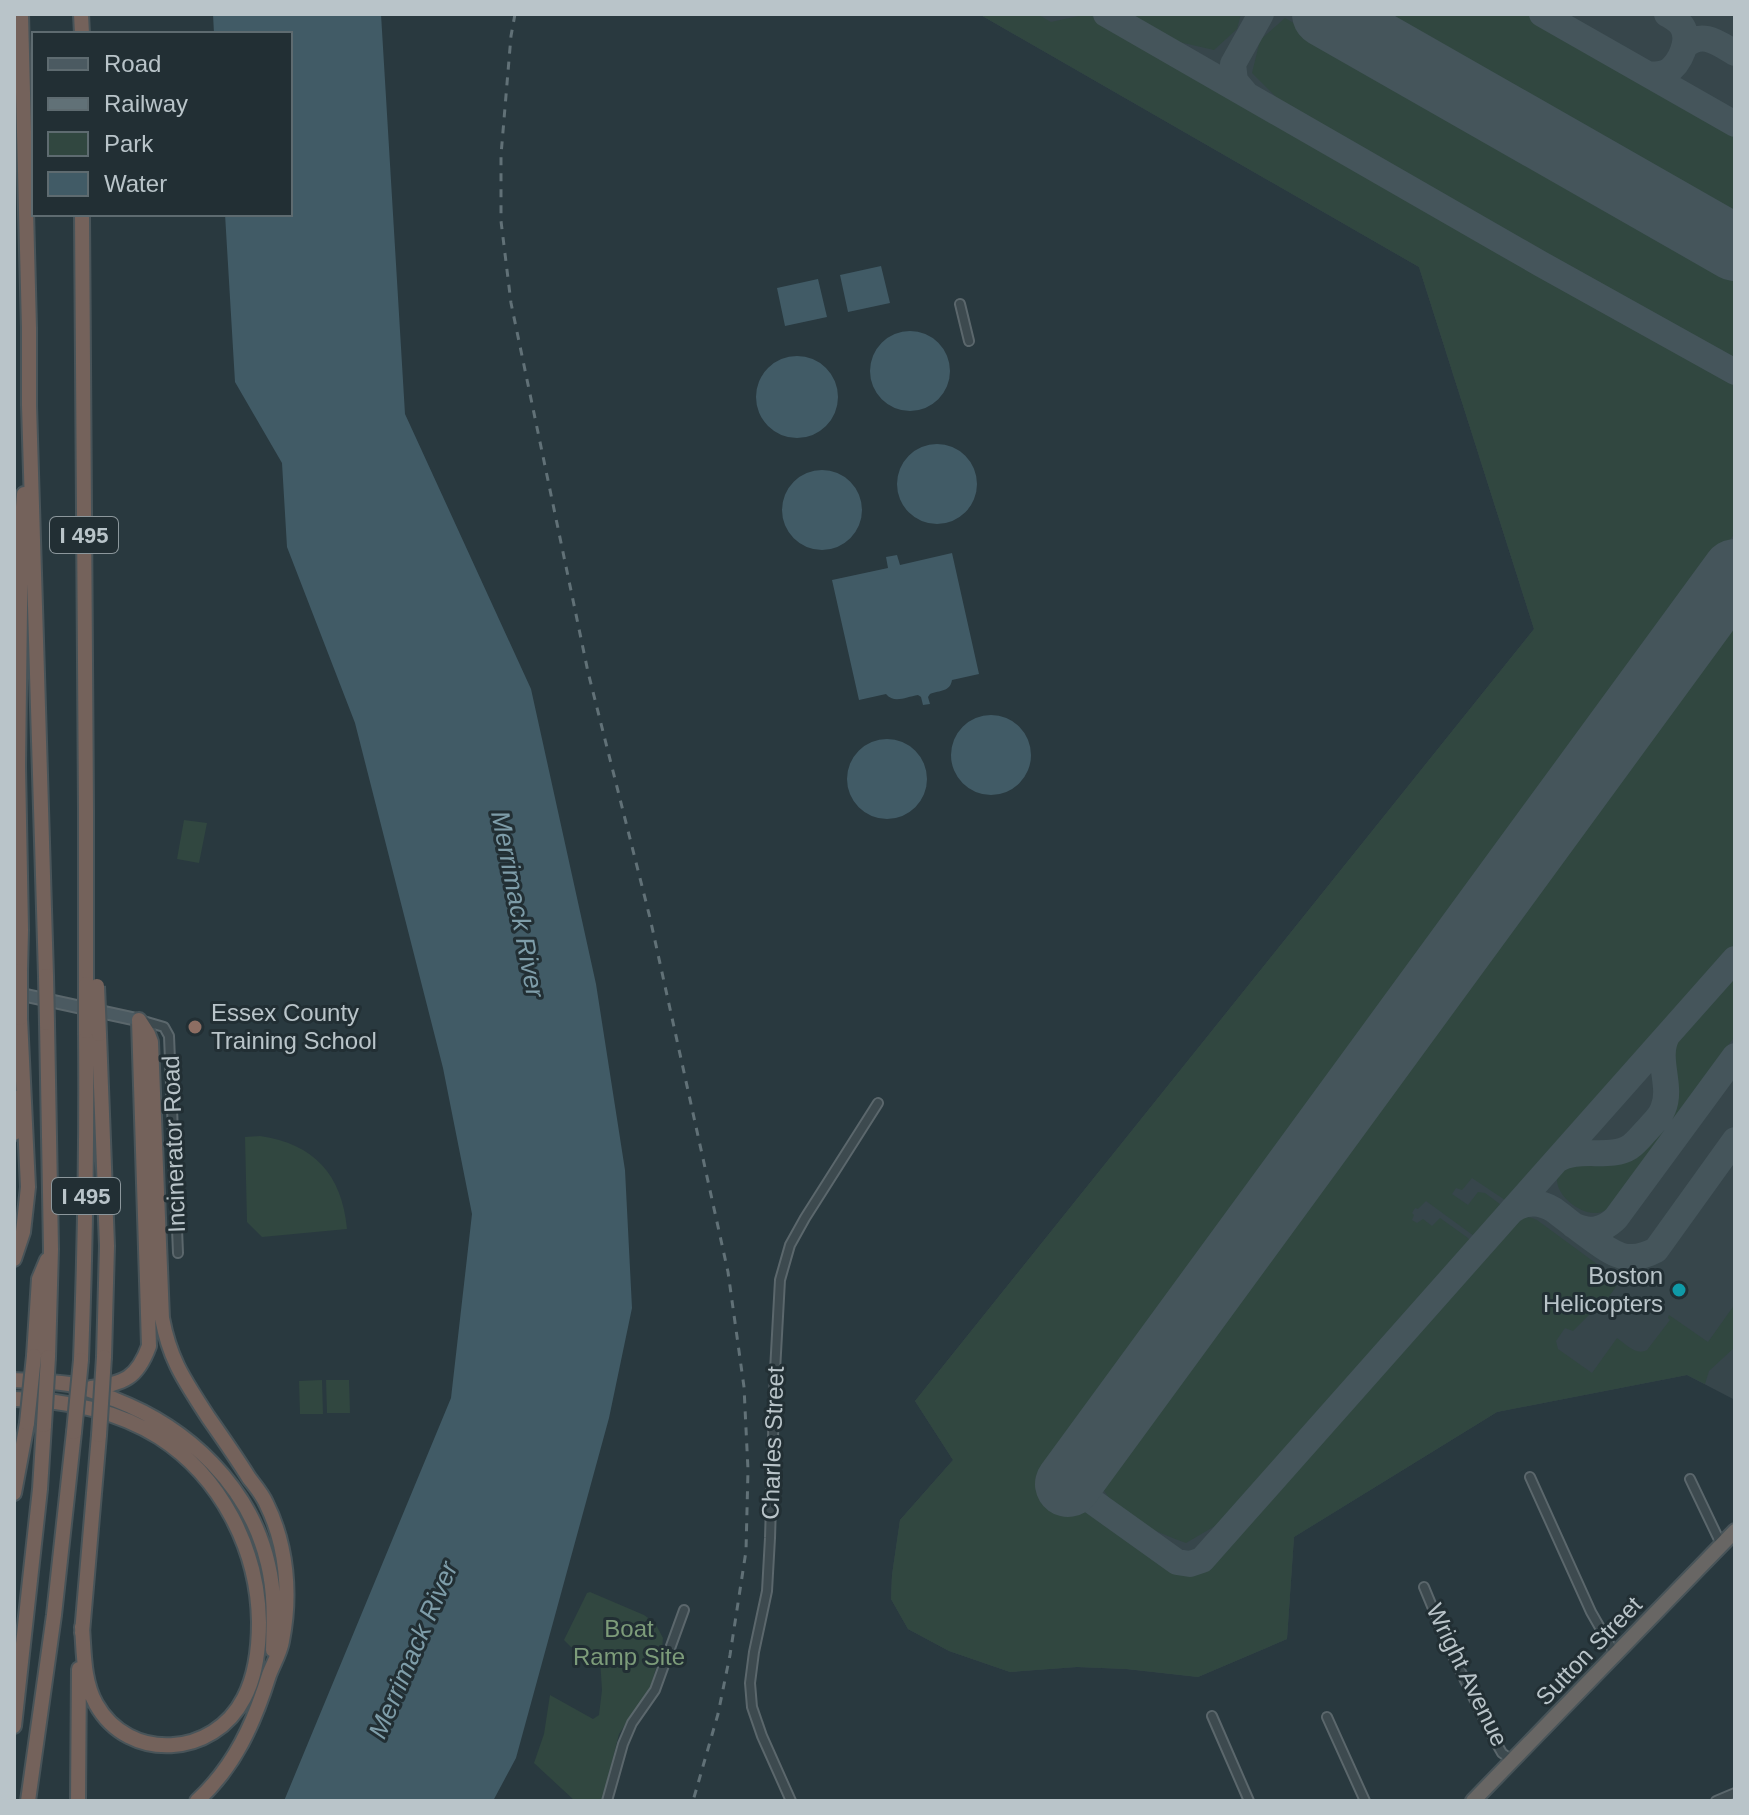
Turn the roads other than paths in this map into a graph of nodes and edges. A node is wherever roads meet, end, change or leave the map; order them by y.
1 (21, 14) edge
2 (82, 216) edge
3 (960, 304) dead end
4 (969, 341) dead end
5 (29, 405) junction
6 (14, 993) edge
7 (20, 1018) junction
8 (139, 1020) junction
9 (92, 1032) junction
10 (878, 1103) dead end
11 (14, 1133) edge
12 (178, 1253) dead end
13 (14, 1259) edge
14 (41, 1356) junction
15 (14, 1380) edge
16 (87, 1388) junction
17 (14, 1399) edge
18 (1530, 1477) dead end
19 (1690, 1479) dead end
20 (14, 1493) edge
21 (1735, 1531) edge
22 (1722, 1546) junction
23 (1424, 1587) dead end
24 (684, 1610) dead end
25 (82, 1627) junction
26 (1616, 1655) junction
27 (272, 1666) junction
28 (1212, 1716) dead end
29 (1327, 1717) dead end
30 (14, 1726) edge
31 (1513, 1761) junction
32 (1735, 1793) edge
33 (28, 1801) edge
34 (78, 1801) edge
35 (197, 1801) edge
36 (607, 1801) edge
37 (791, 1801) edge
38 (1249, 1801) edge
39 (1365, 1801) edge
40 (1473, 1801) edge
41 (1716, 1801) edge

1 - 5 highway, I 495
2 - 9 highway, I 495, bridge
3 - 4 street
5 - 7 highway, bridge
5 - 14 highway, I 495, bridge
6 - 8 main road
7 - 11 highway
7 - 13 highway
8 - 12 street, Incinerator Road
8 - 16 highway
8 - 27 highway
9 - 25 highway, bridge
9 - 33 highway, I 495, bridge
10 - 37 street, Charles Street
14 - 20 highway, bridge
14 - 30 highway, I 495, bridge
15 - 16 highway
16 - 27 highway
17 - 25 highway
18 - 26 street
19 - 22 street
21 - 22 highway, Sutton Street
22 - 26 highway, Sutton Street
23 - 31 street, Wright Avenue
24 - 36 street
25 - 34 highway
26 - 31 highway, Sutton Street
27 - 35 highway
28 - 38 street
29 - 39 street
31 - 40 highway, Sutton Street
32 - 41 street

